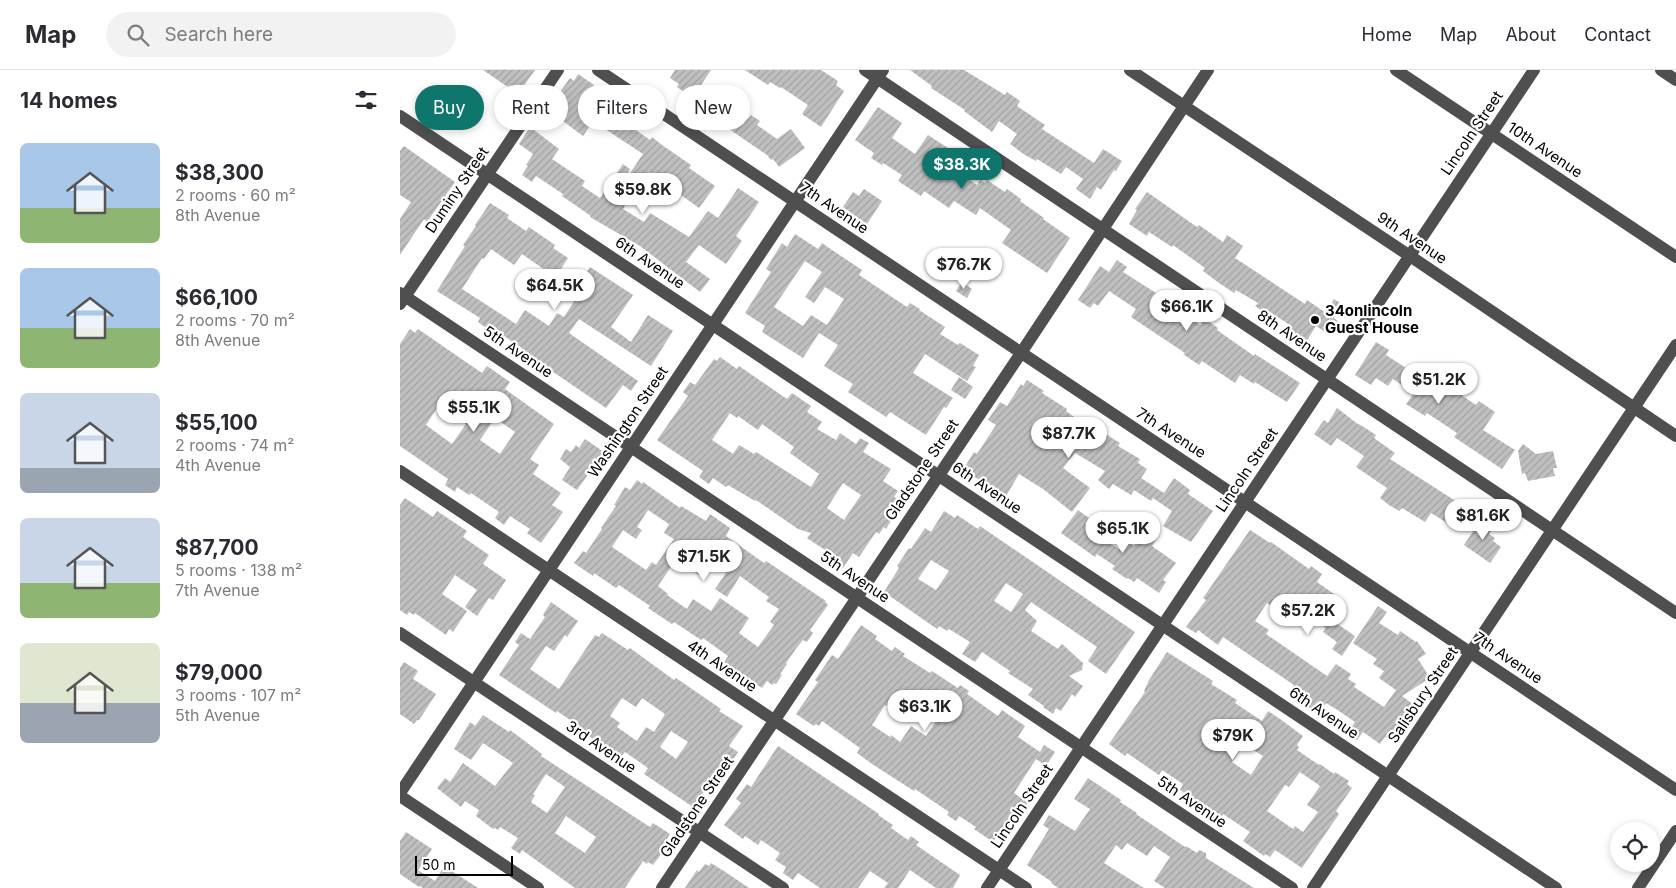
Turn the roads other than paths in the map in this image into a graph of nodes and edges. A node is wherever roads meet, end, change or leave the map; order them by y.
1 (558, 70) edge
2 (598, 70) edge
3 (866, 70) edge
4 (1130, 70) edge
5 (1208, 70) edge
6 (1396, 70) edge
7 (1534, 70) edge
8 (1661, 70) edge
9 (880, 74) edge
10 (1676, 80) edge
11 (1183, 106) junction
12 (400, 116) edge
13 (1491, 134) junction
14 (487, 174) junction
15 (795, 202) junction
16 (1102, 228) junction
17 (1410, 256) junction
18 (1676, 257) edge
19 (402, 298) edge
20 (713, 325) junction
21 (1676, 345) edge
22 (1021, 353) junction
23 (1327, 379) junction
24 (1634, 408) junction
25 (1676, 436) edge
26 (631, 446) junction
27 (400, 471) edge
28 (938, 474) junction
29 (1246, 502) junction
30 (1552, 530) junction
31 (548, 570) junction
32 (856, 597) junction
33 (1676, 613) edge
34 (1164, 624) junction
35 (400, 633) edge
36 (1470, 653) junction
37 (474, 682) junction
38 (774, 720) junction
39 (1081, 748) junction
40 (1388, 776) junction
41 (1676, 790) edge
42 (400, 794) edge
43 (700, 832) junction
44 (1676, 832) edge
45 (999, 870) junction
46 (538, 888) edge
47 (662, 888) edge
48 (783, 888) edge
49 (987, 888) edge
50 (1026, 888) edge
51 (1292, 888) edge
52 (1313, 888) edge
53 (1556, 888) edge
54 (1638, 888) edge

1 - 14 street, Duminy Street
2 - 15 street, 7th Avenue
3 - 9 street, 8th Avenue
4 - 11 street, 9th Avenue
5 - 11 street, Gladstone Street
6 - 13 street, 10th Avenue
7 - 13 street, Lincoln Street
8 - 10 street
9 - 15 street, Washington Street
9 - 16 street, 8th Avenue
11 - 16 street, Gladstone Street
11 - 17 street, 9th Avenue
12 - 14 street, 6th Avenue
13 - 17 street, Lincoln Street
13 - 18 street, 10th Avenue
14 - 19 street, Duminy Street
14 - 20 street, 6th Avenue
15 - 20 street, Washington Street
15 - 22 street, 7th Avenue
16 - 22 street, Gladstone Street
16 - 23 street, 8th Avenue
17 - 23 street, Lincoln Street
17 - 24 street, 9th Avenue
19 - 26 street, 5th Avenue
20 - 26 street, Washington Street
20 - 28 street, 6th Avenue
21 - 24 street, Salisbury Street
22 - 28 street, Gladstone Street
22 - 29 street, 7th Avenue
23 - 29 street, Lincoln Street
23 - 30 street, 8th Avenue
24 - 25 street, 9th Avenue
24 - 30 street, Salisbury Street
26 - 31 street, Washington Street
26 - 32 street, 5th Avenue
27 - 31 street, 4th Avenue
28 - 32 street, Gladstone Street
28 - 34 street, 6th Avenue
29 - 34 street, Lincoln Street
29 - 36 street, 7th Avenue
30 - 33 street, 8th Avenue
30 - 36 street, Salisbury Street
31 - 37 street, Washington Street
31 - 38 street, 4th Avenue
32 - 38 street, Gladstone Street
32 - 39 street, 5th Avenue
34 - 39 street, Lincoln Street
34 - 40 street, 6th Avenue
35 - 37 street, 3rd Avenue
36 - 40 street, Salisbury Street
36 - 41 street, 7th Avenue
37 - 42 street, Washington Street
37 - 43 street, 3rd Avenue
38 - 43 street, Gladstone Street
38 - 45 street, 4th Avenue
39 - 45 street, Lincoln Street
39 - 51 street, 5th Avenue
40 - 52 street, Salisbury Street
40 - 53 street, 6th Avenue
42 - 46 street
43 - 47 street, Gladstone Street
43 - 48 street, 3rd Avenue
44 - 54 street
45 - 49 street, Lincoln Street
45 - 50 street, 4th Avenue

